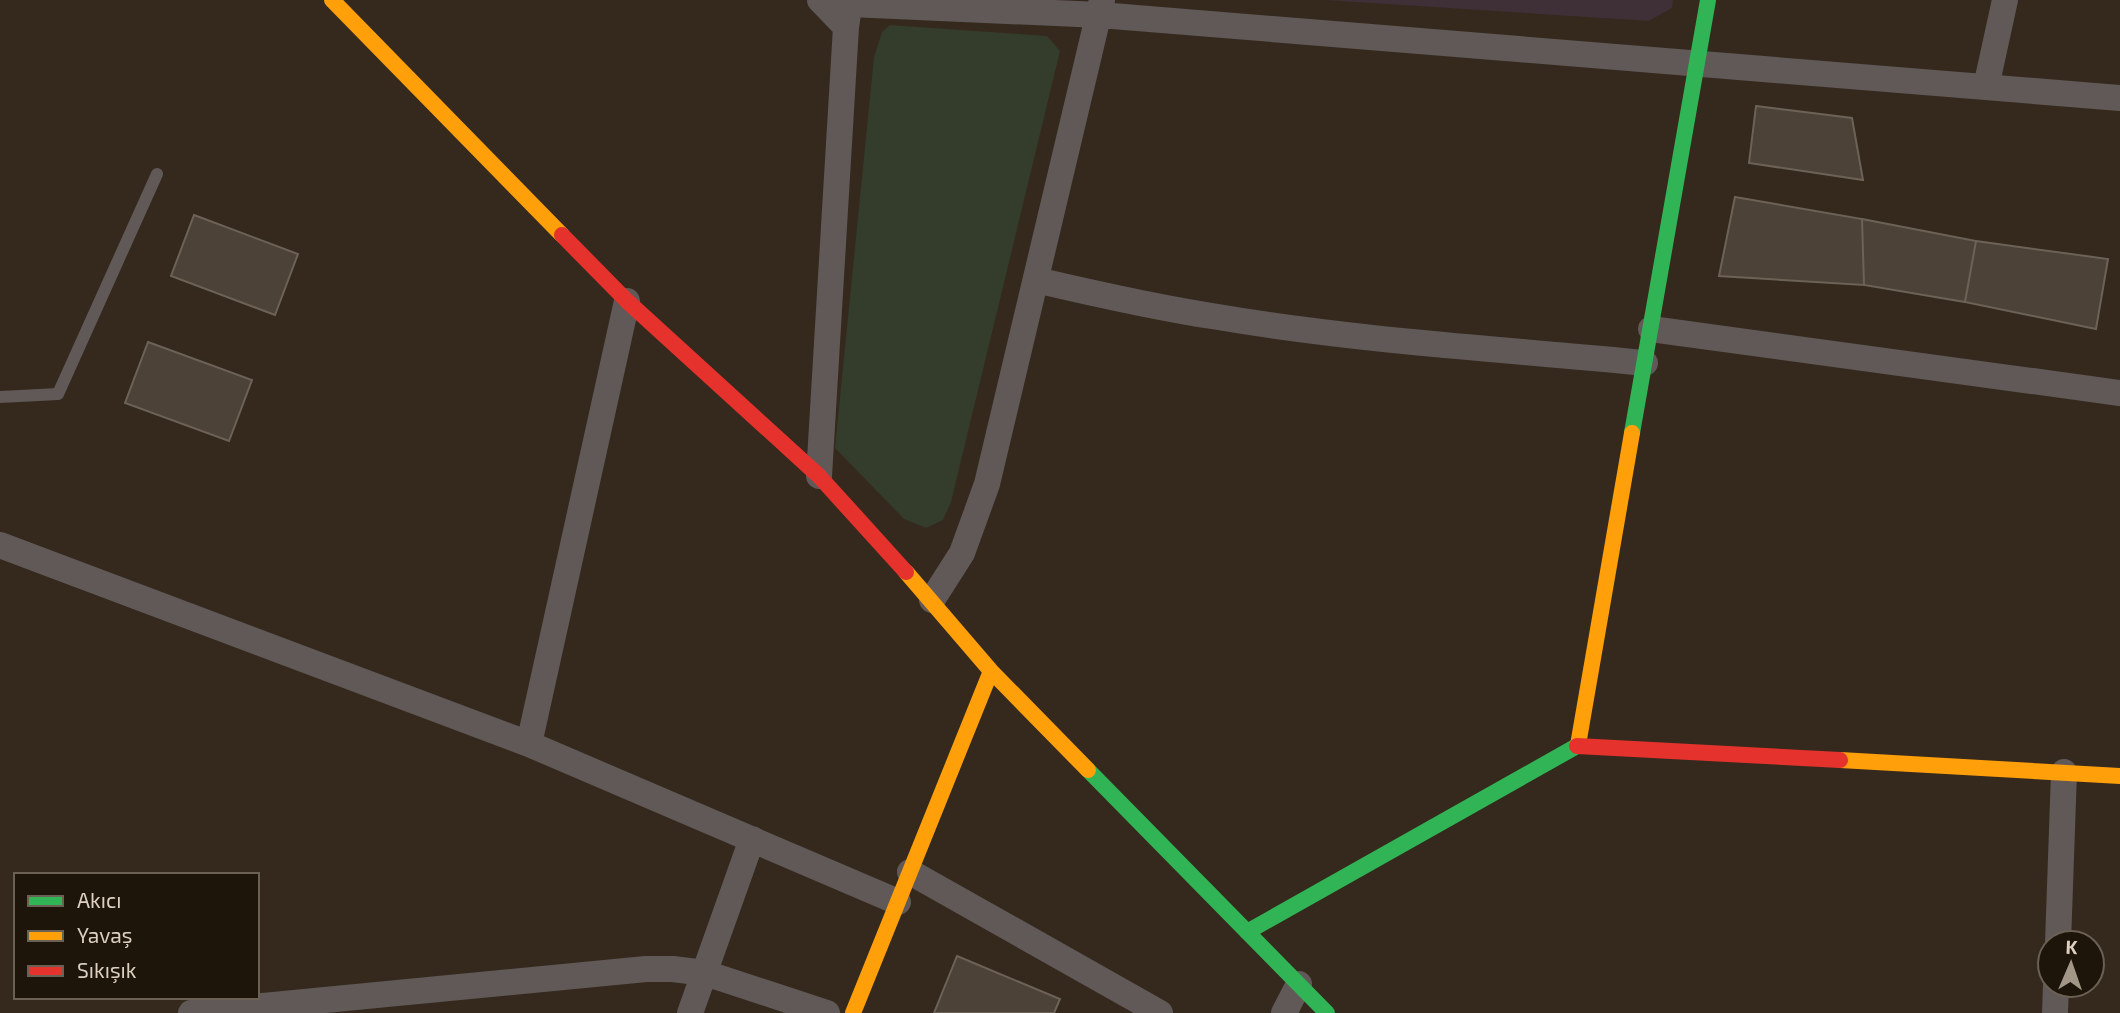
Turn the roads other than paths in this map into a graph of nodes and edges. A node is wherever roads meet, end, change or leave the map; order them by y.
1 (332, 0) edge
2 (820, 0) edge
3 (1708, 0) edge
4 (2005, 0) edge
5 (1101, 7) edge
6 (849, 10) edge
7 (1698, 63) junction
8 (1986, 87) junction
9 (2120, 98) edge
10 (157, 174) dead end
11 (1036, 281) junction
12 (627, 301) junction
13 (1651, 329) junction
14 (1645, 363) junction
15 (2120, 393) edge
16 (0, 397) edge
17 (820, 476) junction
18 (0, 545) edge
19 (932, 600) junction
20 (991, 671) junction
21 (529, 744) junction
22 (1578, 745) junction
23 (2064, 772) junction
24 (2120, 776) edge
25 (752, 839) junction
26 (910, 872) junction
27 (898, 902) junction
28 (2058, 929) edge
29 (1247, 932) junction
30 (705, 973) junction
31 (1299, 984) junction
32 (289, 1008) edge
33 (191, 1013) edge
34 (690, 1013) edge
35 (827, 1013) edge
36 (853, 1013) edge
37 (1160, 1013) edge
38 (1284, 1013) edge
39 (1327, 1013) edge

1 - 12 street
2 - 6 street
3 - 7 street
4 - 8 street
5 - 6 street
5 - 7 street
5 - 11 street
6 - 17 street
7 - 8 street
7 - 13 street
8 - 9 street
10 - 16 lane
11 - 14 street
11 - 19 street
12 - 17 street
12 - 21 street
13 - 14 street
13 - 15 street
14 - 22 street
17 - 19 street
18 - 21 street
19 - 20 street
20 - 26 street
20 - 29 street
21 - 25 street
22 - 23 street
22 - 29 street
23 - 24 street
23 - 28 street
25 - 27 street
25 - 30 street
26 - 27 street
26 - 37 street
27 - 36 street
29 - 31 street
30 - 32 street
30 - 34 street
30 - 35 street
31 - 38 street
31 - 39 street
32 - 33 street

